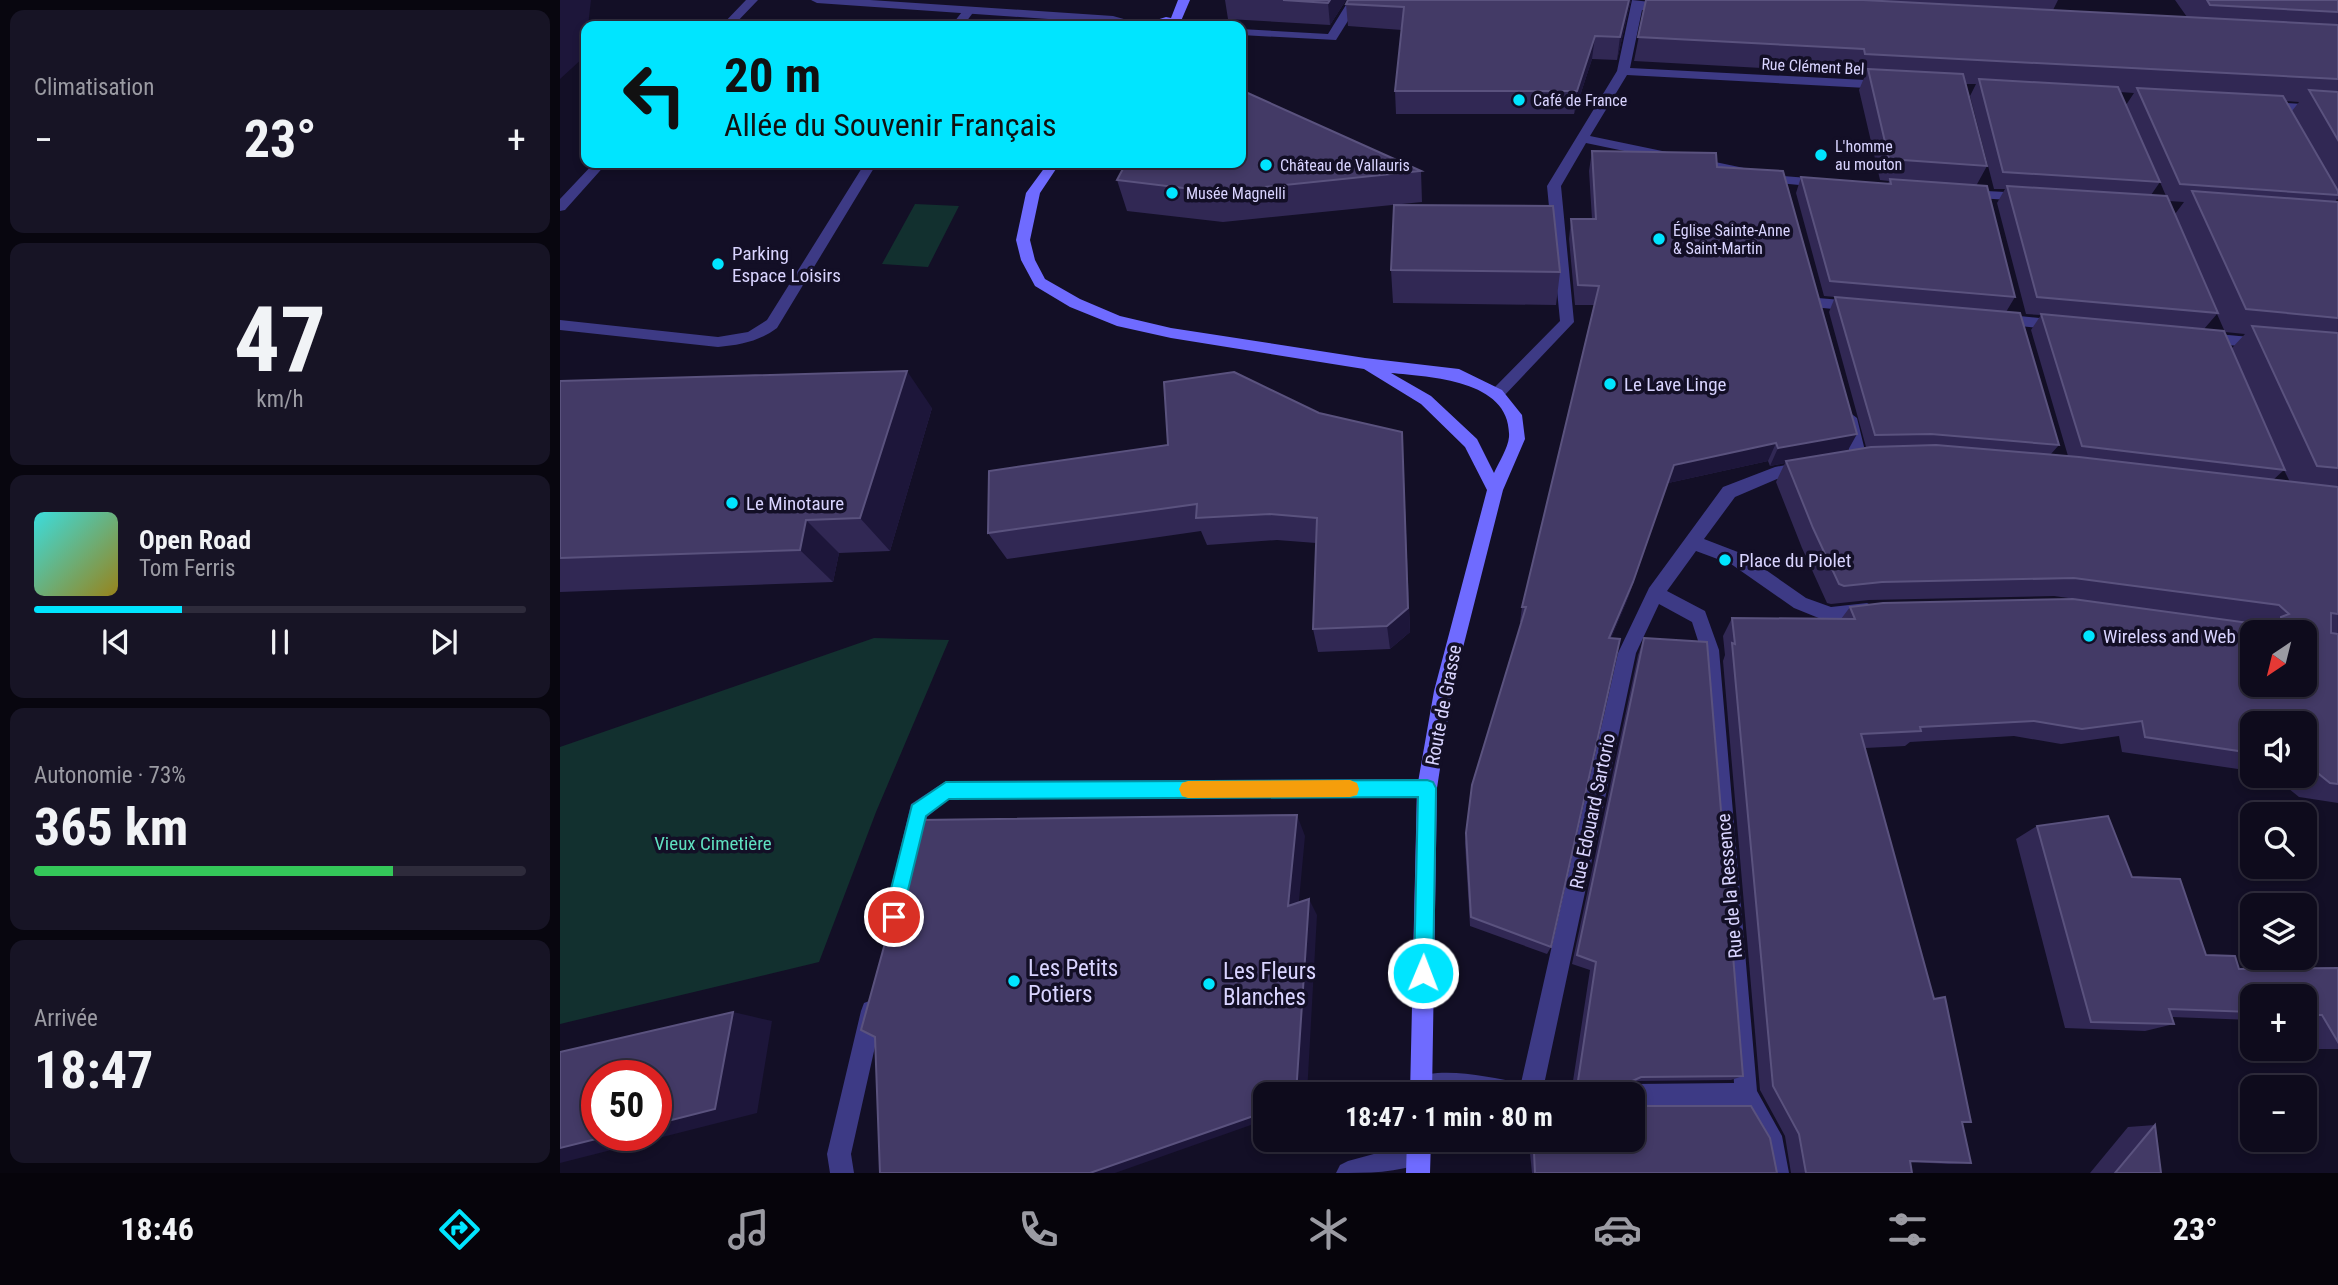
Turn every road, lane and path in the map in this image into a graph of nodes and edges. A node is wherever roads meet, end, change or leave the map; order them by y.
1 (752, 0) edge
2 (817, 0) edge
3 (1184, 0) edge
4 (1355, 0) edge
5 (1638, 3) edge
6 (1678, 8) edge
7 (969, 10) junction
8 (732, 21) edge
9 (961, 21) edge
10 (1122, 21) edge
11 (1158, 21) edge
12 (1174, 21) joint
13 (1246, 32) edge
14 (1623, 71) junction
15 (1896, 86) edge
16 (2249, 105) edge
17 (2338, 110) edge
18 (1582, 138) junction
19 (596, 168) edge
20 (868, 168) edge
21 (1050, 168) edge
22 (1837, 184) edge
23 (1959, 193) edge
24 (2039, 198) edge
25 (560, 206) edge
26 (1818, 303) edge
27 (1871, 308) edge
28 (1991, 319) edge
29 (560, 325) edge
30 (2071, 326) edge
31 (2191, 337) edge
32 (2271, 344) edge
33 (1365, 364) junction
34 (1497, 394) junction
35 (1846, 407) edge
36 (1860, 459) edge
37 (1823, 464) edge
38 (1495, 490) junction
39 (1691, 542) junction
40 (1656, 593) junction
41 (1882, 611) edge
42 (1427, 788) junction
43 (891, 930) edge
44 (875, 996) edge
45 (1421, 1082) edge
46 (1533, 1082) edge
47 (1746, 1094) junction
48 (1645, 1095) edge
49 (1418, 1155) edge
50 (842, 1173) edge
51 (1348, 1173) edge
52 (1777, 1173) edge

1 - 8 street
2 - 7 street
3 - 12 main road
4 - 13 street
5 - 6 street
5 - 14 street
7 - 9 street
7 - 10 street
11 - 12 main road
14 - 15 street, Rue Clément Bel
14 - 18 street
16 - 17 street
18 - 22 street
18 - 34 street
19 - 25 street
20 - 29 street
21 - 33 main road
23 - 24 street
26 - 27 street
28 - 30 street
31 - 32 street
33 - 34 main road
33 - 38 main road
34 - 38 main road, Route de Grasse
35 - 36 street
37 - 39 street, Rue Edouard Sartorio
38 - 42 main road, Route de Grasse
39 - 40 street, Rue Edouard Sartorio
39 - 41 street
40 - 46 street, Rue Edouard Sartorio
40 - 47 street, Rue de la Ressence
42 - 43 street
42 - 45 main road, Route de Grasse
44 - 50 street
47 - 48 street
47 - 52 street
49 - 51 street

